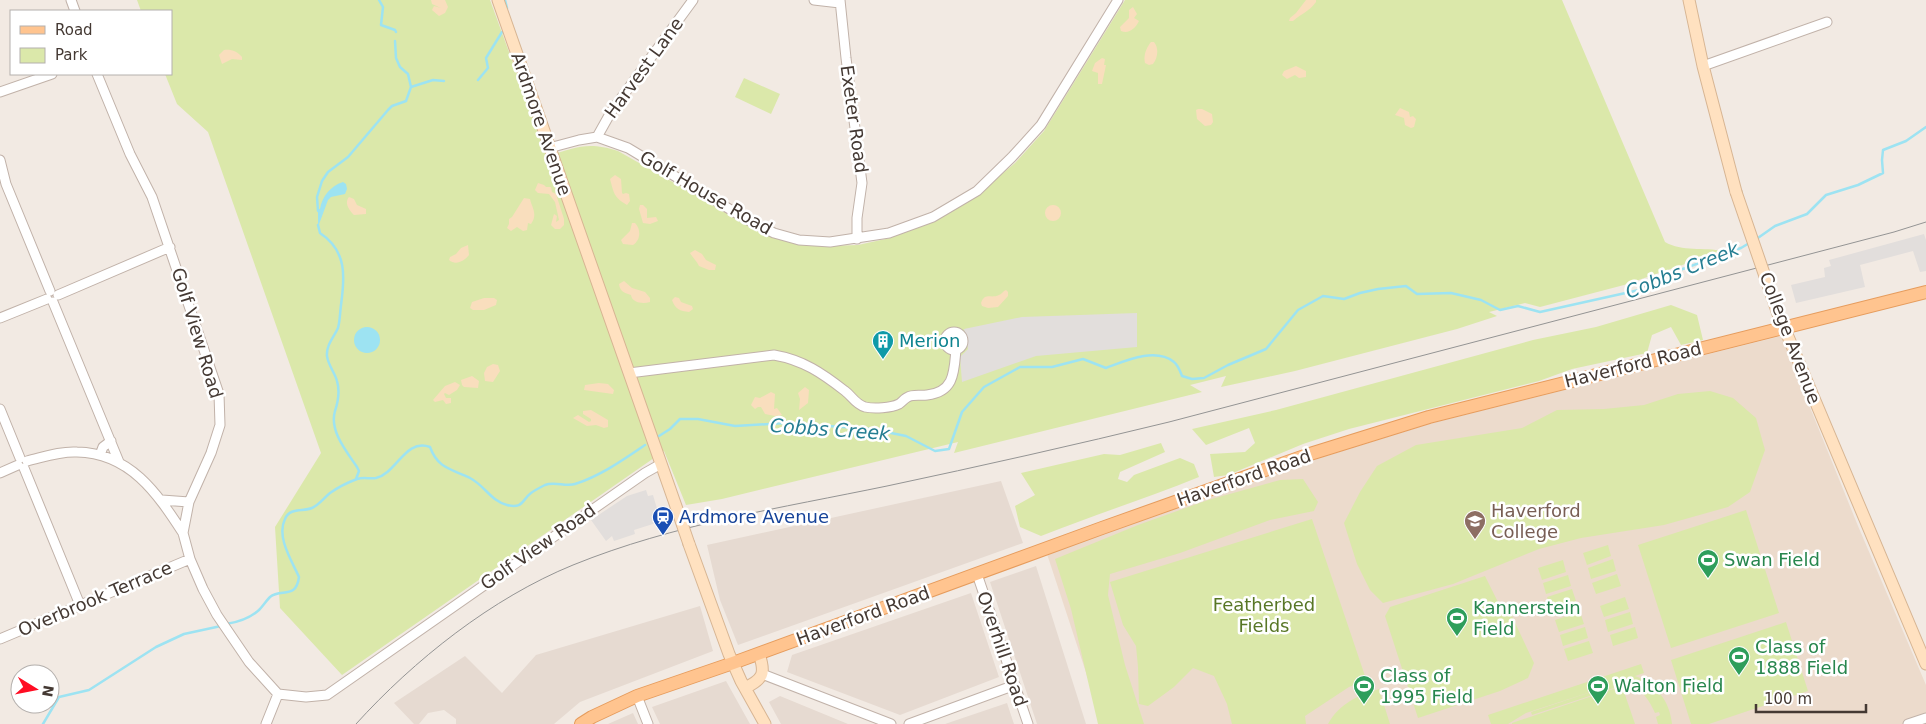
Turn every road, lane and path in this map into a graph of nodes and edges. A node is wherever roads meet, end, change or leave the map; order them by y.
1 (498, 0) edge
2 (693, 0) edge
3 (814, 0) edge
4 (1118, 0) edge
5 (1689, 0) edge
6 (840, 1) edge
7 (1827, 22) dead end
8 (1703, 66) junction
9 (49, 75) edge
10 (97, 75) edge
11 (0, 92) edge
12 (597, 138) junction
13 (549, 148) junction
14 (0, 160) edge
15 (857, 239) junction
16 (170, 247) junction
17 (1926, 292) edge
18 (52, 297) junction
19 (0, 318) edge
20 (1781, 322) junction
21 (956, 349) dead end
22 (629, 373) junction
23 (0, 409) edge
24 (111, 441) junction
25 (100, 456) junction
26 (119, 462) junction
27 (23, 463) junction
28 (661, 464) junction
29 (0, 473) edge
30 (162, 500) junction
31 (189, 502) junction
32 (183, 533) junction
33 (190, 559) junction
34 (977, 574) junction
35 (80, 606) junction
36 (0, 639) edge
37 (759, 654) junction
38 (733, 663) junction
39 (1926, 664) edge
40 (762, 674) junction
41 (1015, 685) junction
42 (745, 688) junction
43 (278, 694) junction
44 (637, 696) junction
45 (1926, 718) edge
46 (266, 724) edge
47 (581, 724) edge
48 (648, 724) edge
49 (765, 724) edge
50 (891, 724) edge
51 (909, 724) edge
52 (1028, 724) edge
53 (1908, 724) edge

1 - 13 street, Ardmore Avenue
2 - 12 street, Harvest Lane
3 - 6 street
4 - 15 street, Golf House Road
5 - 8 street, College Avenue
6 - 15 street, Exeter Road
7 - 8 street
8 - 20 street, College Avenue, bridge
9 - 11 street
10 - 16 street, Golf View Road
12 - 13 street, Golf House Road
12 - 15 street, Golf House Road
13 - 22 street, Ardmore Avenue
14 - 18 street
16 - 18 street
16 - 31 street, Golf View Road
17 - 20 main road, Haverford Road
18 - 19 street
18 - 24 street
20 - 34 main road, Haverford Road
20 - 39 street, College Avenue
21 - 22 street
22 - 28 street, Ardmore Avenue
23 - 27 street
24 - 25 street
24 - 26 street
25 - 26 street
25 - 27 street
26 - 30 street
27 - 29 street
27 - 35 street
28 - 38 street, Ardmore Avenue, bridge
28 - 43 street, Golf View Road
30 - 31 street
30 - 32 street
31 - 32 street, Golf View Road
32 - 33 street, Golf View Road
33 - 35 street, Overbrook Terrace
33 - 43 street, Golf View Road
34 - 37 main road, Haverford Road
34 - 41 street, Overhill Road
35 - 36 street, Overbrook Terrace
37 - 38 main road, Haverford Road
37 - 40 street
38 - 42 street, Ardmore Avenue
38 - 44 main road, Haverford Road
40 - 42 street
40 - 50 street
41 - 51 street
41 - 52 street, Overhill Road
42 - 49 street, Ardmore Avenue
43 - 46 street
44 - 47 main road, Haverford Road
44 - 48 street
45 - 53 street

